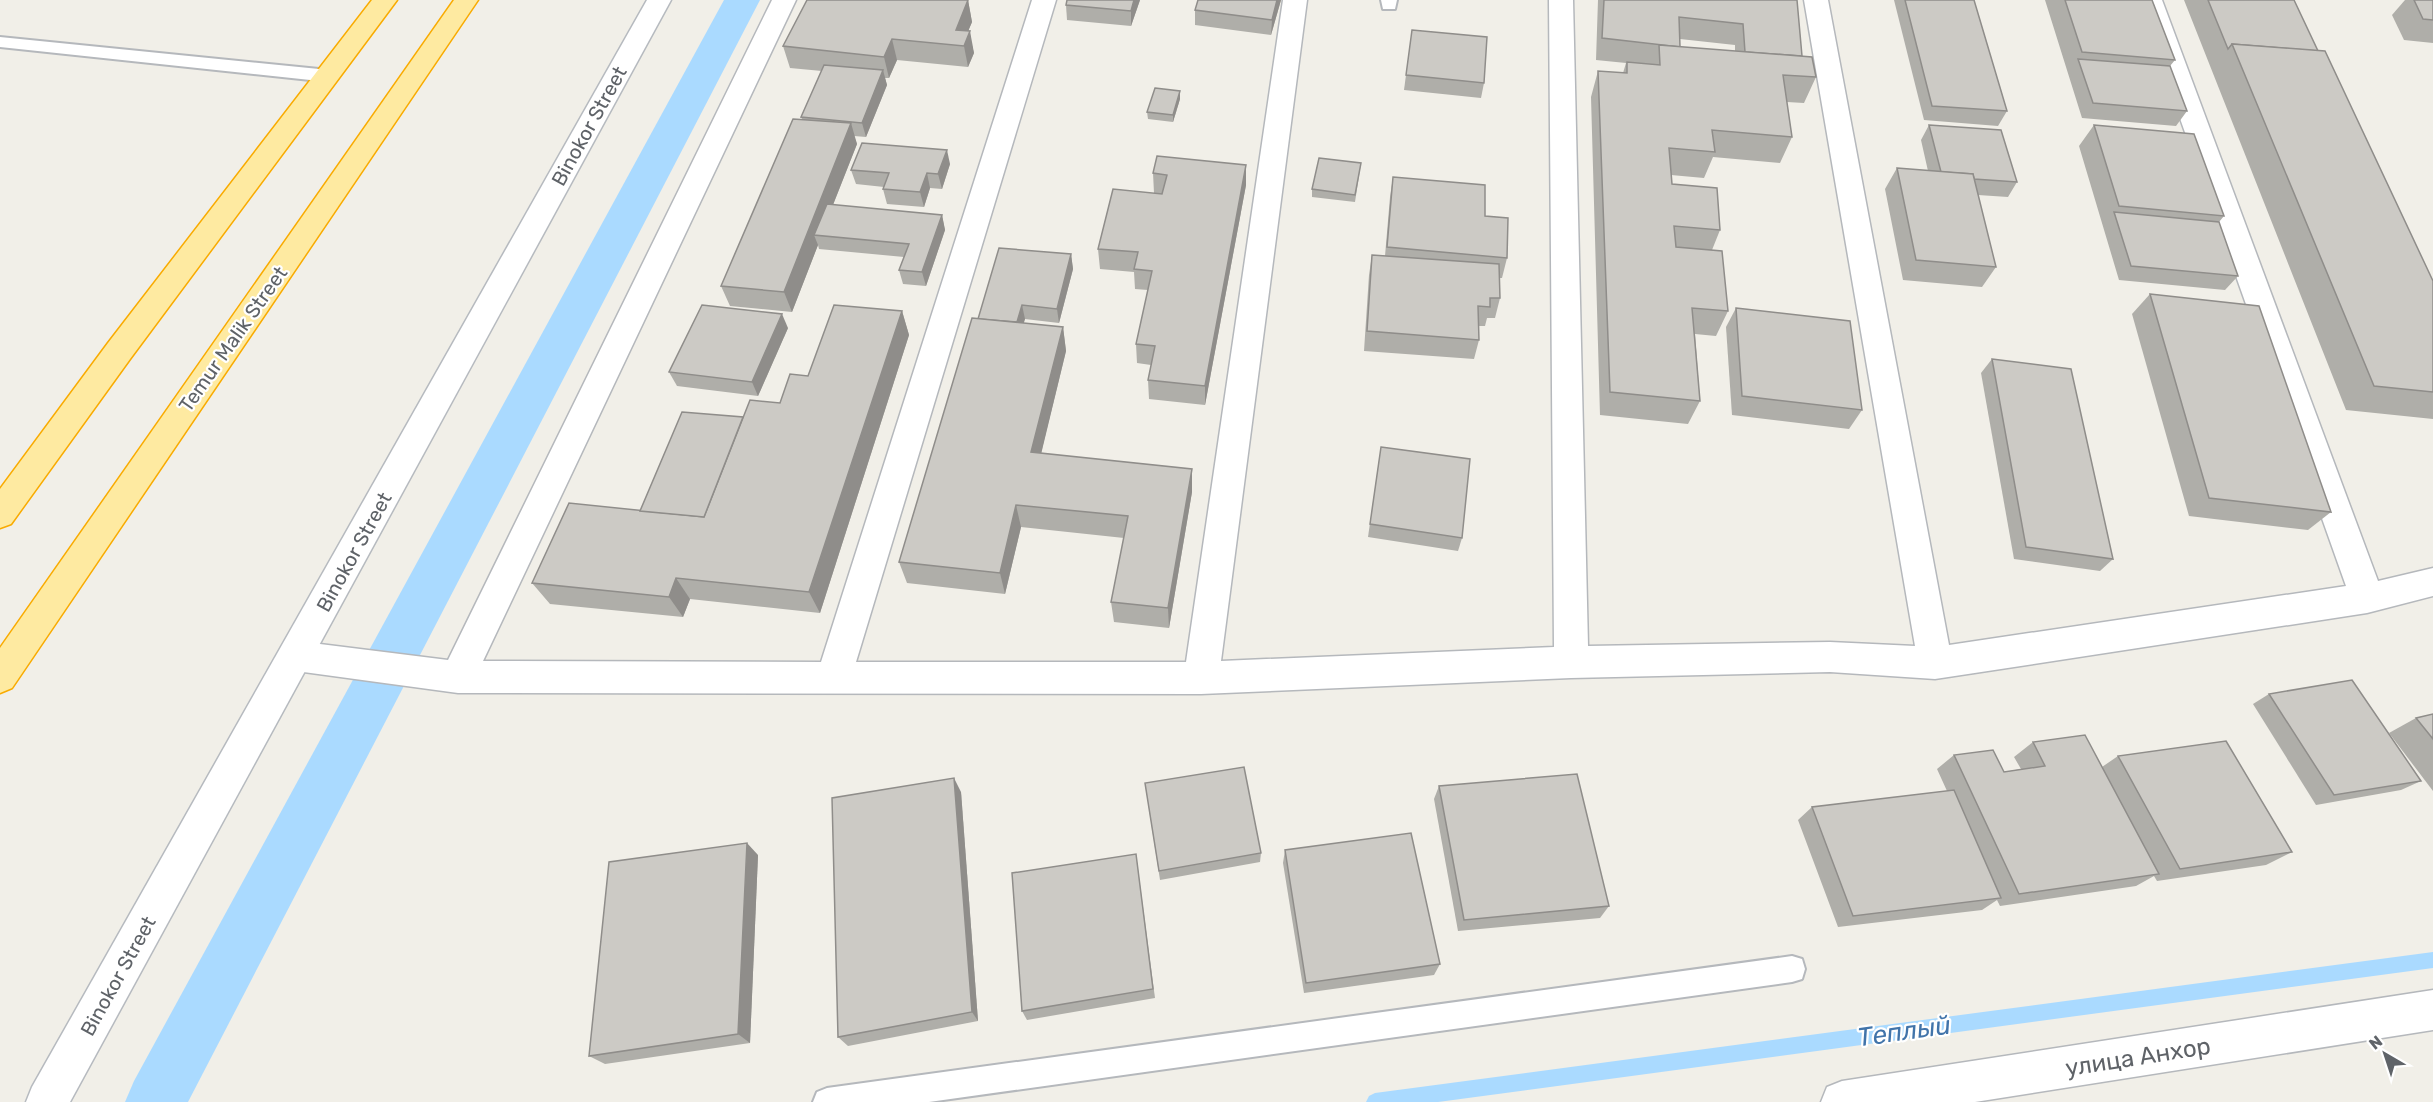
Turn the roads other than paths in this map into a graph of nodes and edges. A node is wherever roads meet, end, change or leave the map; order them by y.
1 (385, 0) edge
2 (466, 0) edge
3 (659, 0) edge
4 (784, 0) edge
5 (1044, 0) edge
6 (1295, 0) edge
7 (1561, 0) edge
8 (1816, 0) edge
9 (2150, 0) edge
10 (0, 42) edge
11 (329, 76) junction
12 (0, 514) edge
13 (2433, 582) edge
14 (2367, 598) junction
15 (296, 656) junction
16 (1571, 662) junction
17 (1935, 663) junction
18 (0, 677) edge
19 (458, 677) junction
20 (834, 677) junction
21 (1201, 678) junction
22 (1792, 969) dead end
23 (2433, 1010) edge
24 (47, 1102) edge
25 (827, 1102) edge
26 (1842, 1102) edge

1 - 11 highway
2 - 18 highway, Temur Malik Street
3 - 15 street, Binokor Street
4 - 19 street
5 - 20 street
6 - 21 street
7 - 16 street
8 - 17 street
9 - 14 street
10 - 11 lane
11 - 12 highway
13 - 14 street
14 - 17 street
15 - 19 street
15 - 24 street, Binokor Street
16 - 17 street
16 - 21 street
19 - 20 street
20 - 21 street
22 - 25 lane
23 - 26 street, улица Анхор

